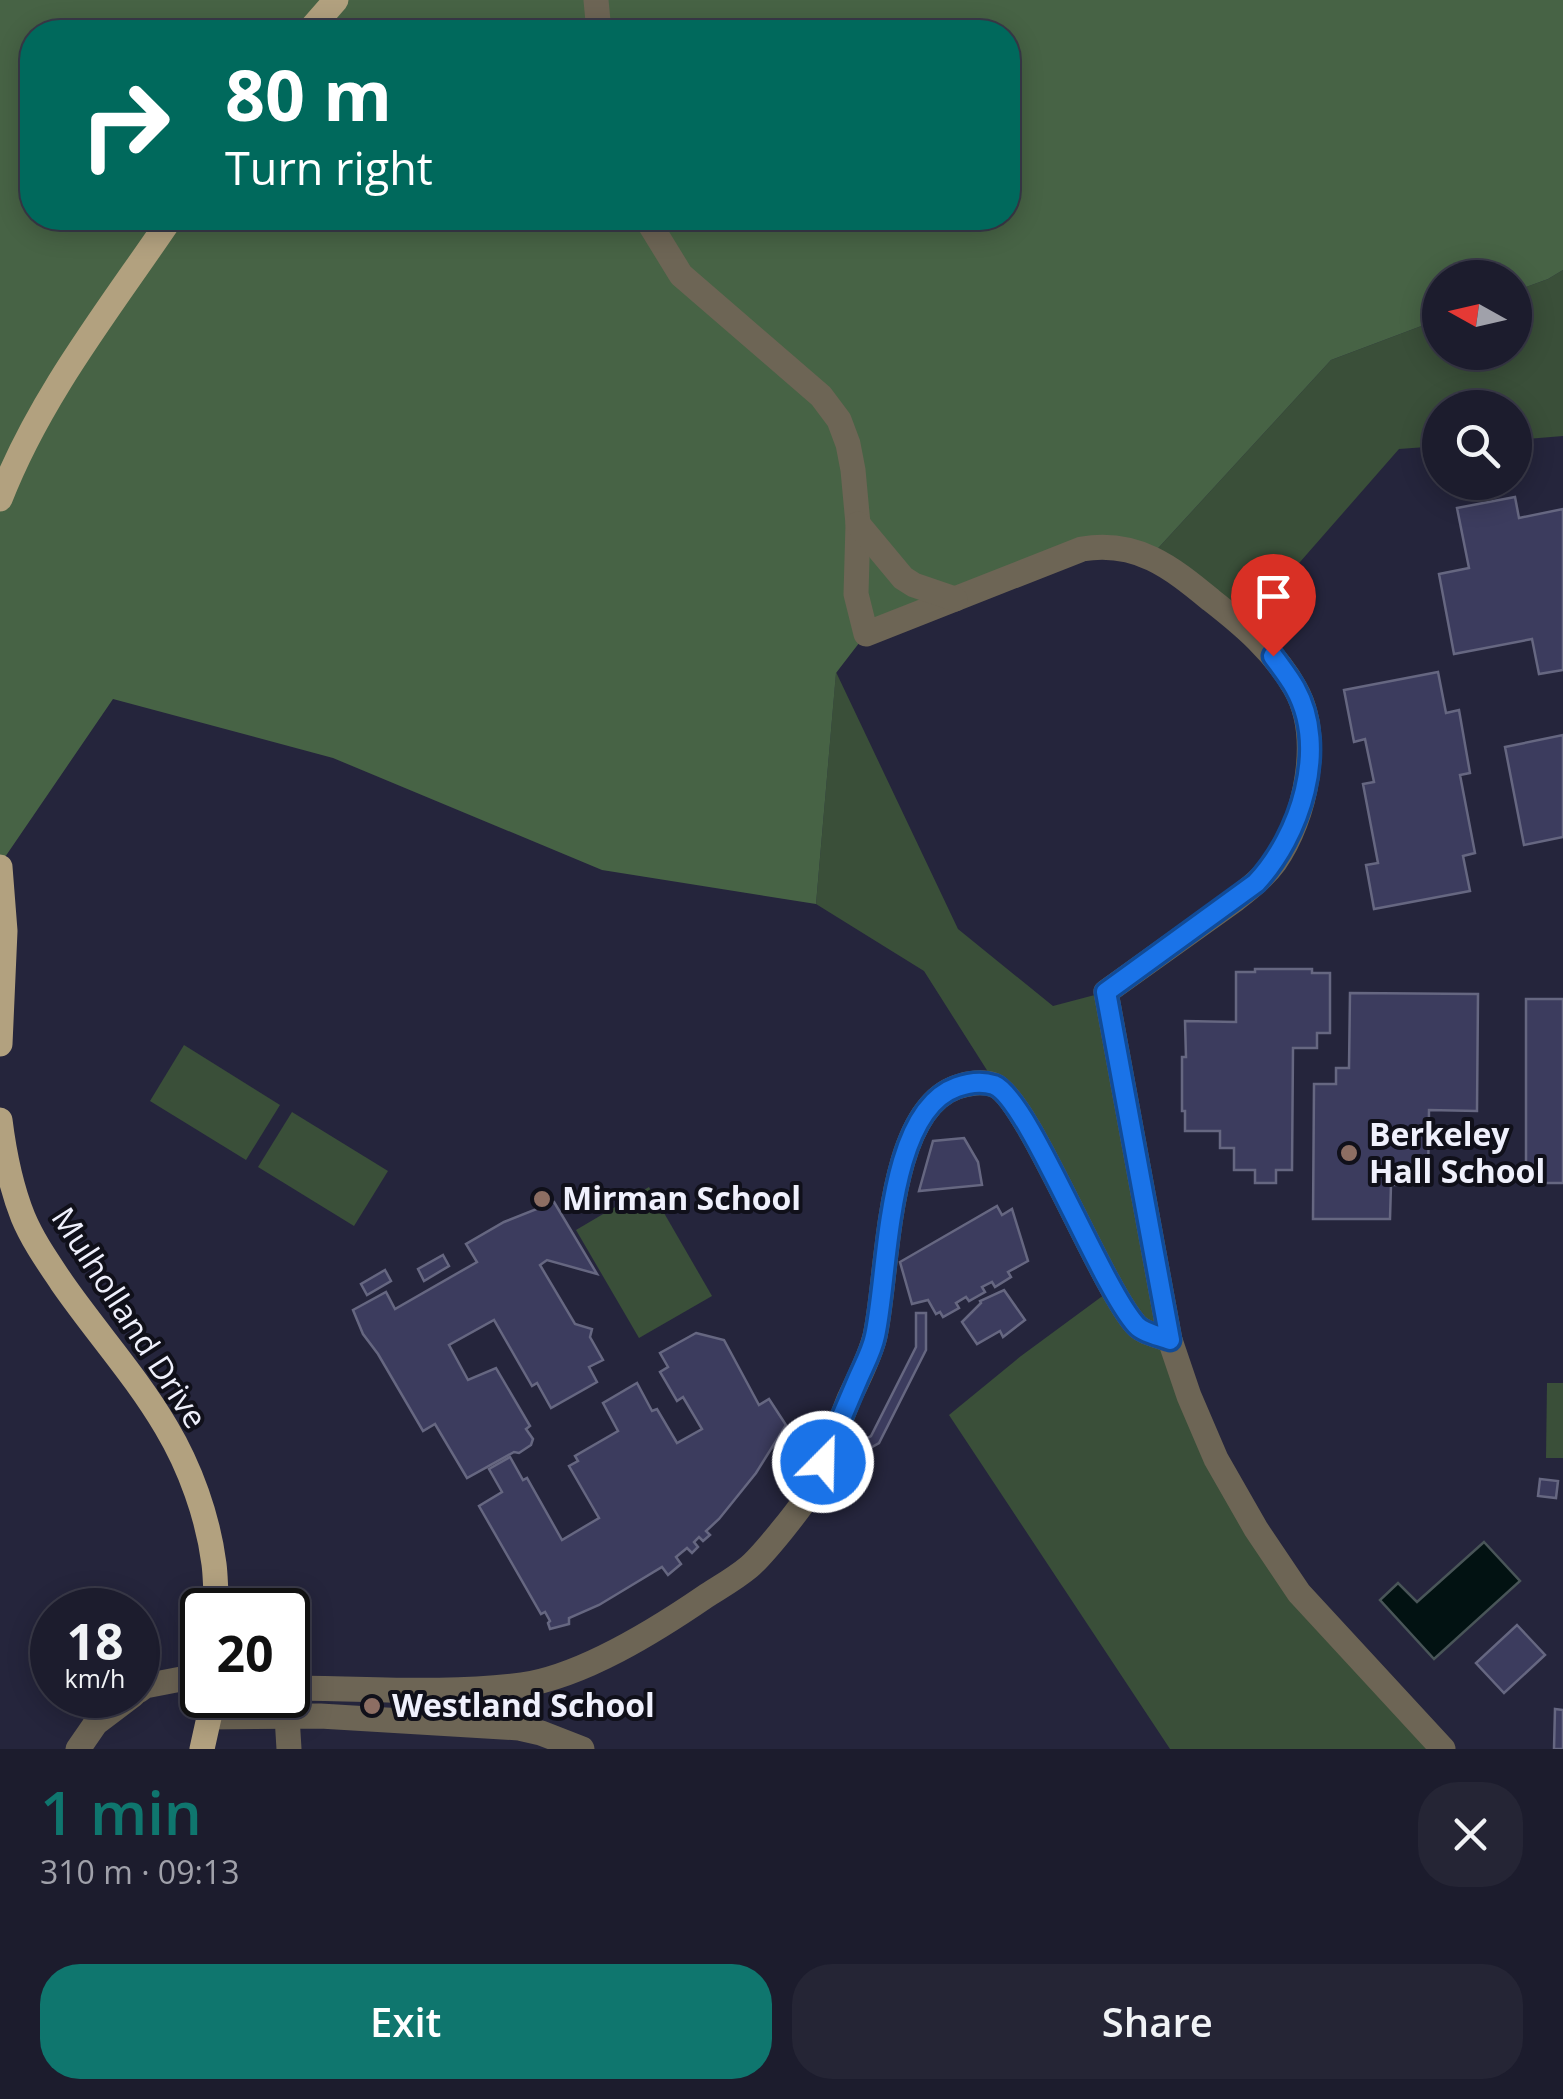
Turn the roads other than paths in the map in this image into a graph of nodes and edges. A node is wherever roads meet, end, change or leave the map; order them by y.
1 (336, 0) edge
2 (318, 20) edge
3 (163, 230) edge
4 (653, 230) edge
5 (0, 499) edge
6 (858, 524) junction
7 (954, 599) junction
8 (0, 867) edge
9 (0, 1044) edge
10 (0, 1120) edge
11 (1170, 1340) junction
12 (216, 1588) edge
13 (310, 1688) edge
14 (310, 1717) edge
15 (102, 1718) edge
16 (209, 1718) edge
17 (287, 1718) edge
18 (78, 1749) edge
19 (202, 1749) edge
20 (289, 1749) edge
21 (582, 1749) edge
22 (1444, 1749) edge

1 - 2 main road
3 - 5 main road
4 - 6 lane
6 - 7 lane
6 - 7 lane
7 - 11 lane
8 - 9 main road
10 - 12 main road, Mulholland Drive
11 - 13 lane
11 - 22 lane
14 - 21 lane
15 - 18 lane
16 - 19 main road
17 - 20 lane

